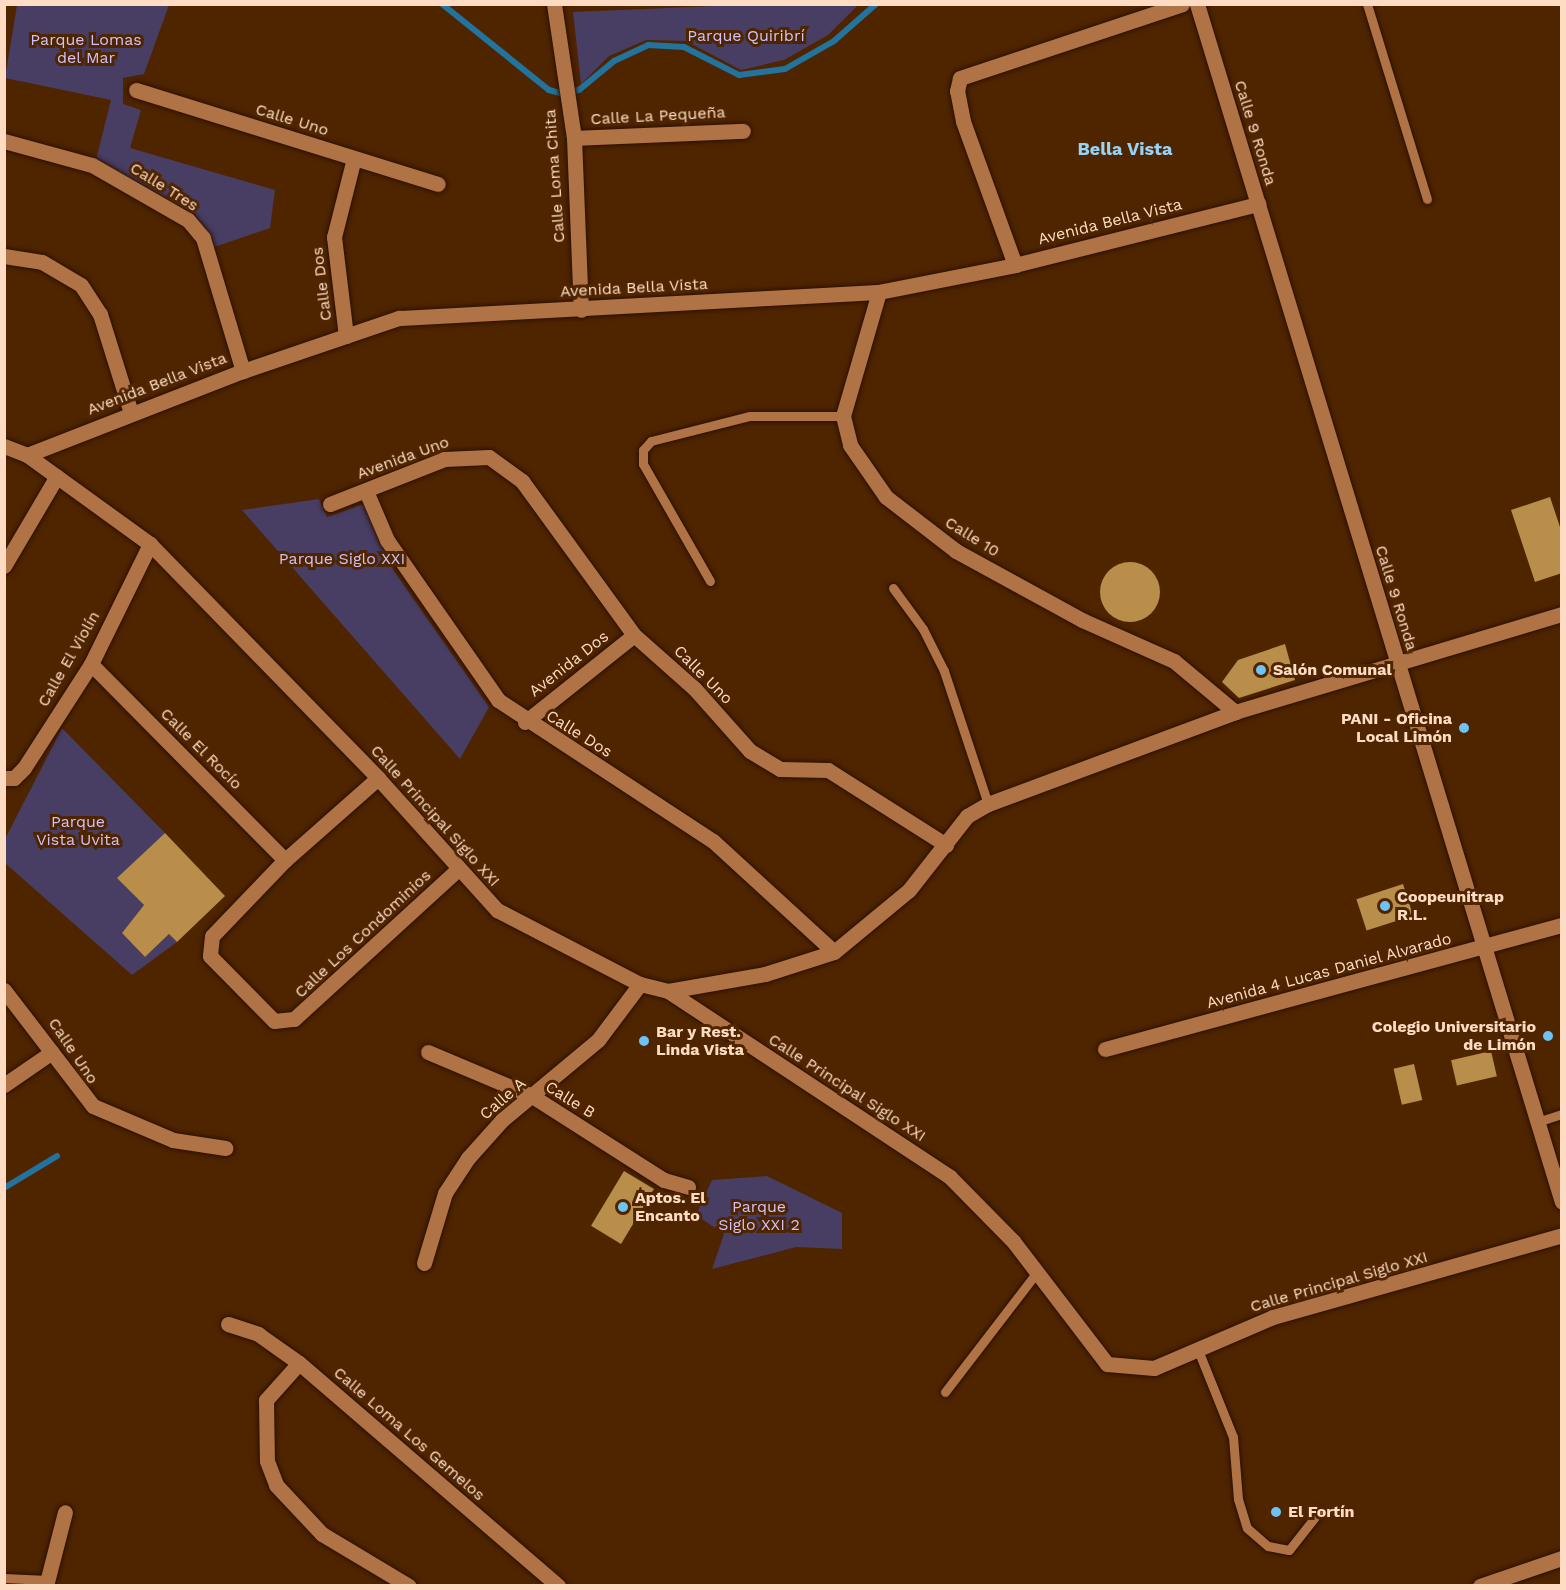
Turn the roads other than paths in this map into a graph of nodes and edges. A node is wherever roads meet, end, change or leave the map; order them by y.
1 (554, 4) edge
2 (1182, 4) edge
3 (1197, 4) edge
4 (1367, 4) edge
5 (136, 90) dead end
6 (743, 131) dead end
7 (574, 138) junction
8 (4, 141) edge
9 (354, 158) junction
10 (438, 184) dead end
11 (1427, 199) dead end
12 (1258, 204) junction
13 (4, 256) edge
14 (1015, 265) junction
15 (879, 292) junction
16 (581, 310) junction
17 (346, 336) junction
18 (243, 371) junction
19 (131, 413) junction
20 (843, 416) junction
21 (4, 446) edge
22 (27, 455) junction
23 (489, 457) joint
24 (57, 476) junction
25 (366, 491) junction
26 (330, 504) dead end
27 (150, 544) junction
28 (4, 566) edge
29 (710, 581) dead end
30 (893, 588) dead end
31 (1562, 614) edge
32 (634, 635) junction
33 (91, 664) junction
34 (1398, 667) junction
35 (1235, 712) junction
36 (525, 722) junction
37 (4, 778) edge
38 (378, 778) junction
39 (988, 804) junction
40 (946, 845) junction
41 (285, 860) junction
42 (456, 871) junction
43 (1562, 926) edge
44 (1486, 948) junction
45 (834, 952) junction
46 (640, 984) junction
47 (4, 990) edge
48 (668, 991) junction
49 (1105, 1049) dead end
50 (52, 1052) junction
51 (428, 1052) dead end
52 (4, 1085) edge
53 (532, 1096) junction
54 (1562, 1114) edge
55 (1538, 1122) junction
56 (225, 1148) dead end
57 (688, 1186) dead end
58 (1562, 1202) edge
59 (1562, 1235) edge
60 (424, 1263) dead end
61 (1038, 1271) junction
62 (228, 1324) dead end
63 (1198, 1350) junction
64 (299, 1363) junction
65 (945, 1392) dead end
66 (64, 1512) dead end
67 (1319, 1512) dead end
68 (1562, 1558) edge
69 (4, 1578) edge
70 (46, 1583) edge
71 (409, 1586) edge
72 (558, 1586) edge
73 (1480, 1586) edge

1 - 7 street, Calle Loma Chita
2 - 14 street
3 - 12 street, Calle 9 Ronda
4 - 11 lane
5 - 9 street, Calle Uno
6 - 7 street, Calle La Pequeña
7 - 16 street, Calle Loma Chita
8 - 18 street, Calle Tres
9 - 10 street, Calle Uno
9 - 17 street, Calle Dos
12 - 14 street, Avenida Bella Vista
12 - 34 street, Calle 9 Ronda
13 - 19 street
14 - 15 street, Avenida Bella Vista
15 - 16 street, Avenida Bella Vista
15 - 20 street, Calle 10
16 - 17 street, Avenida Bella Vista
17 - 18 street, Avenida Bella Vista
18 - 19 street, Avenida Bella Vista
19 - 22 street, Avenida Bella Vista
20 - 29 lane
20 - 35 street, Calle 10
21 - 22 street, Calle Principal Siglo XXI
22 - 24 street, Calle Principal Siglo XXI
23 - 25 street, Avenida Uno
23 - 32 street, Calle Uno
24 - 27 street, Calle Principal Siglo XXI
24 - 28 street
25 - 26 street, Avenida Uno
25 - 36 street, Calle Dos
27 - 33 street, Calle El Violín
27 - 38 street, Calle Principal Siglo XXI
30 - 39 lane
31 - 34 street
32 - 36 street, Avenida Dos
32 - 40 street, Calle Uno
33 - 37 street, Calle El Violín
33 - 41 street, Calle El Rocío
34 - 35 street
34 - 44 street, Calle 9 Ronda
35 - 39 street
36 - 45 street, Calle Dos
38 - 41 street, Calle Los Condominios
38 - 42 street, Calle Principal Siglo XXI
39 - 40 street
40 - 45 street
41 - 42 street, Calle Los Condominios
42 - 46 street, Calle Principal Siglo XXI
43 - 44 street, Avenida 4 Lucas Daniel Alvarado
44 - 49 street, Avenida 4 Lucas Daniel Alvarado
44 - 55 street, Calle 9 Ronda
45 - 48 street
46 - 48 street, Calle Principal Siglo XXI
46 - 53 street, Calle A
47 - 50 street, Calle Uno
48 - 61 street, Calle Principal Siglo XXI
50 - 52 street
50 - 56 street, Calle Uno
51 - 53 street, Calle B
53 - 57 street, Calle B
53 - 60 street, Calle A
54 - 55 lane
55 - 58 street, Calle 9 Ronda
59 - 63 street, Calle Principal Siglo XXI
61 - 63 street, Calle Principal Siglo XXI
61 - 65 lane
62 - 64 street, Calle Loma Los Gemelos
63 - 67 lane
64 - 71 street
64 - 72 street, Calle Loma Los Gemelos
66 - 70 street
68 - 73 street
69 - 70 lane

